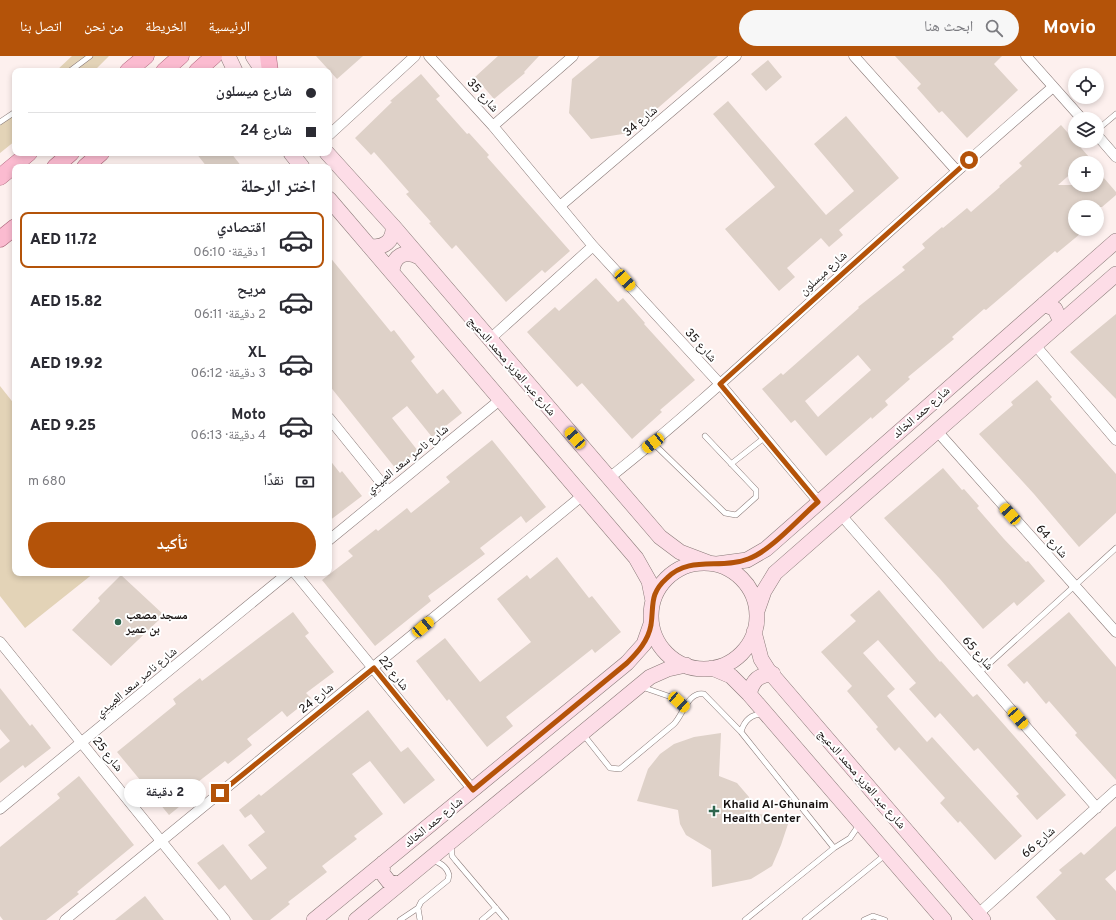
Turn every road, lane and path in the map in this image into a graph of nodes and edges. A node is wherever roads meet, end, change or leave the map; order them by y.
1 (90, 56) edge
2 (145, 56) edge
3 (181, 56) edge
4 (214, 56) edge
5 (228, 56) edge
6 (253, 56) edge
7 (268, 56) edge
8 (415, 56) edge
9 (429, 56) edge
10 (573, 56) edge
11 (736, 56) edge
12 (854, 56) edge
13 (1026, 56) edge
14 (74, 68) edge
15 (131, 68) edge
16 (167, 68) edge
17 (200, 68) edge
18 (234, 68) edge
19 (260, 68) edge
20 (270, 68) edge
21 (1054, 87) junction
22 (1076, 112) edge
23 (12, 114) edge
24 (1116, 114) edge
25 (0, 122) edge
26 (1104, 124) edge
27 (493, 126) junction
28 (332, 133) edge
29 (1104, 143) edge
30 (25, 156) edge
31 (68, 156) edge
32 (98, 156) edge
33 (330, 156) edge
34 (1116, 157) edge
35 (16, 164) edge
36 (58, 164) edge
37 (88, 164) edge
38 (12, 167) edge
39 (956, 170) junction
40 (0, 177) edge
41 (332, 203) edge
42 (560, 206) junction
43 (393, 226) junction
44 (12, 229) edge
45 (0, 239) edge
46 (1116, 241) edge
47 (369, 246) junction
48 (593, 246) junction
49 (419, 257) junction
50 (392, 272) junction
51 (1116, 274) edge
52 (1068, 283) junction
53 (1086, 301) junction
54 (1044, 304) junction
55 (1058, 325) junction
56 (490, 339) junction
57 (1035, 346) junction
58 (720, 384) junction
59 (501, 399) junction
60 (332, 422) edge
61 (937, 431) junction
62 (705, 436) dead end
63 (764, 438) junction
64 (1116, 440) edge
65 (653, 443) junction
66 (731, 464) junction
67 (609, 478) junction
68 (388, 491) junction
69 (583, 495) junction
70 (818, 502) junction
71 (841, 515) junction
72 (332, 538) edge
73 (1116, 548) edge
74 (713, 564) junction
75 (284, 576) edge
76 (297, 576) edge
77 (1074, 585) junction
78 (653, 601) junction
79 (757, 611) junction
80 (651, 624) junction
81 (754, 632) junction
82 (1116, 632) edge
83 (0, 642) edge
84 (686, 665) junction
85 (374, 668) junction
86 (712, 668) junction
87 (978, 673) junction
88 (773, 674) junction
89 (639, 686) junction
90 (749, 694) junction
91 (685, 708) junction
92 (766, 714) junction
93 (741, 732) junction
94 (582, 733) junction
95 (82, 743) junction
96 (473, 790) junction
97 (1116, 790) edge
98 (1097, 808) junction
99 (0, 809) edge
100 (861, 823) junction
101 (161, 841) junction
102 (451, 842) junction
103 (834, 848) junction
104 (887, 853) junction
105 (428, 860) junction
106 (383, 863) junction
107 (358, 884) junction
108 (399, 884) junction
109 (376, 904) junction
110 (418, 908) junction
111 (496, 908) junction
112 (980, 917) edge
113 (65, 920) edge
114 (225, 920) edge
115 (314, 920) edge
116 (356, 920) edge
117 (400, 920) edge
118 (420, 920) edge
119 (482, 920) edge
120 (506, 920) edge
121 (745, 920) edge
122 (805, 920) edge
123 (864, 920) edge
124 (885, 920) edge
125 (943, 920) edge

1 - 14 lane
2 - 15 main road
3 - 16 main road
4 - 17 main road
5 - 18 street
6 - 19 street
7 - 20 main road
8 - 28 street
9 - 27 street, شارع 35
10 - 27 street
11 - 42 street, شارع 34
12 - 39 street
13 - 21 street
21 - 22 street
21 - 39 street, شارع ميسلون
23 - 25 lane
24 - 26 lane
27 - 42 street, شارع 35
29 - 34 street
30 - 35 main road
31 - 36 main road
32 - 37 main road
33 - 43 street, شارع عبد العزيز محمد الدعيج
38 - 40 main road
39 - 58 street, شارع ميسلون
41 - 47 street
42 - 48 street, شارع 35
43 - 47 street
43 - 49 street, شارع عبد العزيز محمد الدعيج
44 - 45 main road
46 - 52 street, شارع حمد الخالد
47 - 50 street
48 - 56 street
48 - 58 street, شارع 35
49 - 50 street
49 - 56 street, شارع عبد العزيز محمد الدعيج
50 - 59 street
51 - 53 street, شارع حمد الخالد
52 - 53 street
52 - 54 street, شارع حمد الخالد
53 - 55 street, شارع حمد الخالد
54 - 55 street
54 - 70 street, شارع حمد الخالد
55 - 57 street, شارع حمد الخالد
56 - 67 street, شارع عبد العزيز محمد الدعيج
57 - 61 street, شارع حمد الخالد
57 - 64 street
58 - 63 street, شارع 35
58 - 65 street, شارع ميسلون
59 - 68 street, شارع ناصر سعد العبيدي
59 - 69 street
60 - 68 street
61 - 71 street, شارع حمد الخالد
61 - 77 street, شارع 64
62 - 66 lane
63 - 66 lane
63 - 70 street, شارع 35
65 - 66 lane
65 - 67 street, شارع ميسلون
67 - 74 street, شارع عبد العزيز محمد الدعيج
68 - 72 street, شارع ناصر سعد العبيدي
69 - 78 street
69 - 85 street, شارع 24
70 - 74 street, شارع حمد الخالد
71 - 79 street, شارع حمد الخالد
71 - 87 street, شارع 65
73 - 77 lane
74 - 78 street
74 - 79 street
75 - 95 street, شارع ناصر سعد العبيدي
76 - 85 street, شارع 22
77 - 82 street, شارع 64
77 - 87 lane
78 - 80 street
79 - 81 street
80 - 84 street
80 - 96 street, شارع حمد الخالد
81 - 86 street
81 - 88 street, شارع عبد العزيز محمد الدعيج
83 - 95 street, شارع 25
84 - 86 street
84 - 89 street
85 - 96 street, شارع 22
85 - 101 street, شارع 24
86 - 90 street
87 - 98 street, شارع 65
88 - 90 street
88 - 112 street, شارع عبد العزيز محمد الدعيج
89 - 91 lane
89 - 94 street
90 - 92 street
91 - 93 lane
91 - 94 lane
92 - 93 lane
92 - 100 street
93 - 103 lane
94 - 102 street
95 - 99 street, شارع ناصر سعد العبيدي
95 - 101 street, شارع 25
96 - 106 street, شارع حمد الخالد
97 - 98 street, شارع 66
98 - 112 street, شارع 66
100 - 103 lane
100 - 104 street
101 - 113 street, شارع 24
101 - 114 street, شارع 25
102 - 105 street
102 - 111 lane
103 - 121 lane
104 - 122 lane
104 - 125 street
105 - 108 street
105 - 110 lane
106 - 107 street, شارع حمد الخالد
106 - 108 street
107 - 109 street
107 - 115 street, شارع حمد الخالد
108 - 109 street
109 - 116 street
110 - 117 lane
110 - 118 lane
111 - 119 lane
111 - 120 lane
123 - 124 lane

